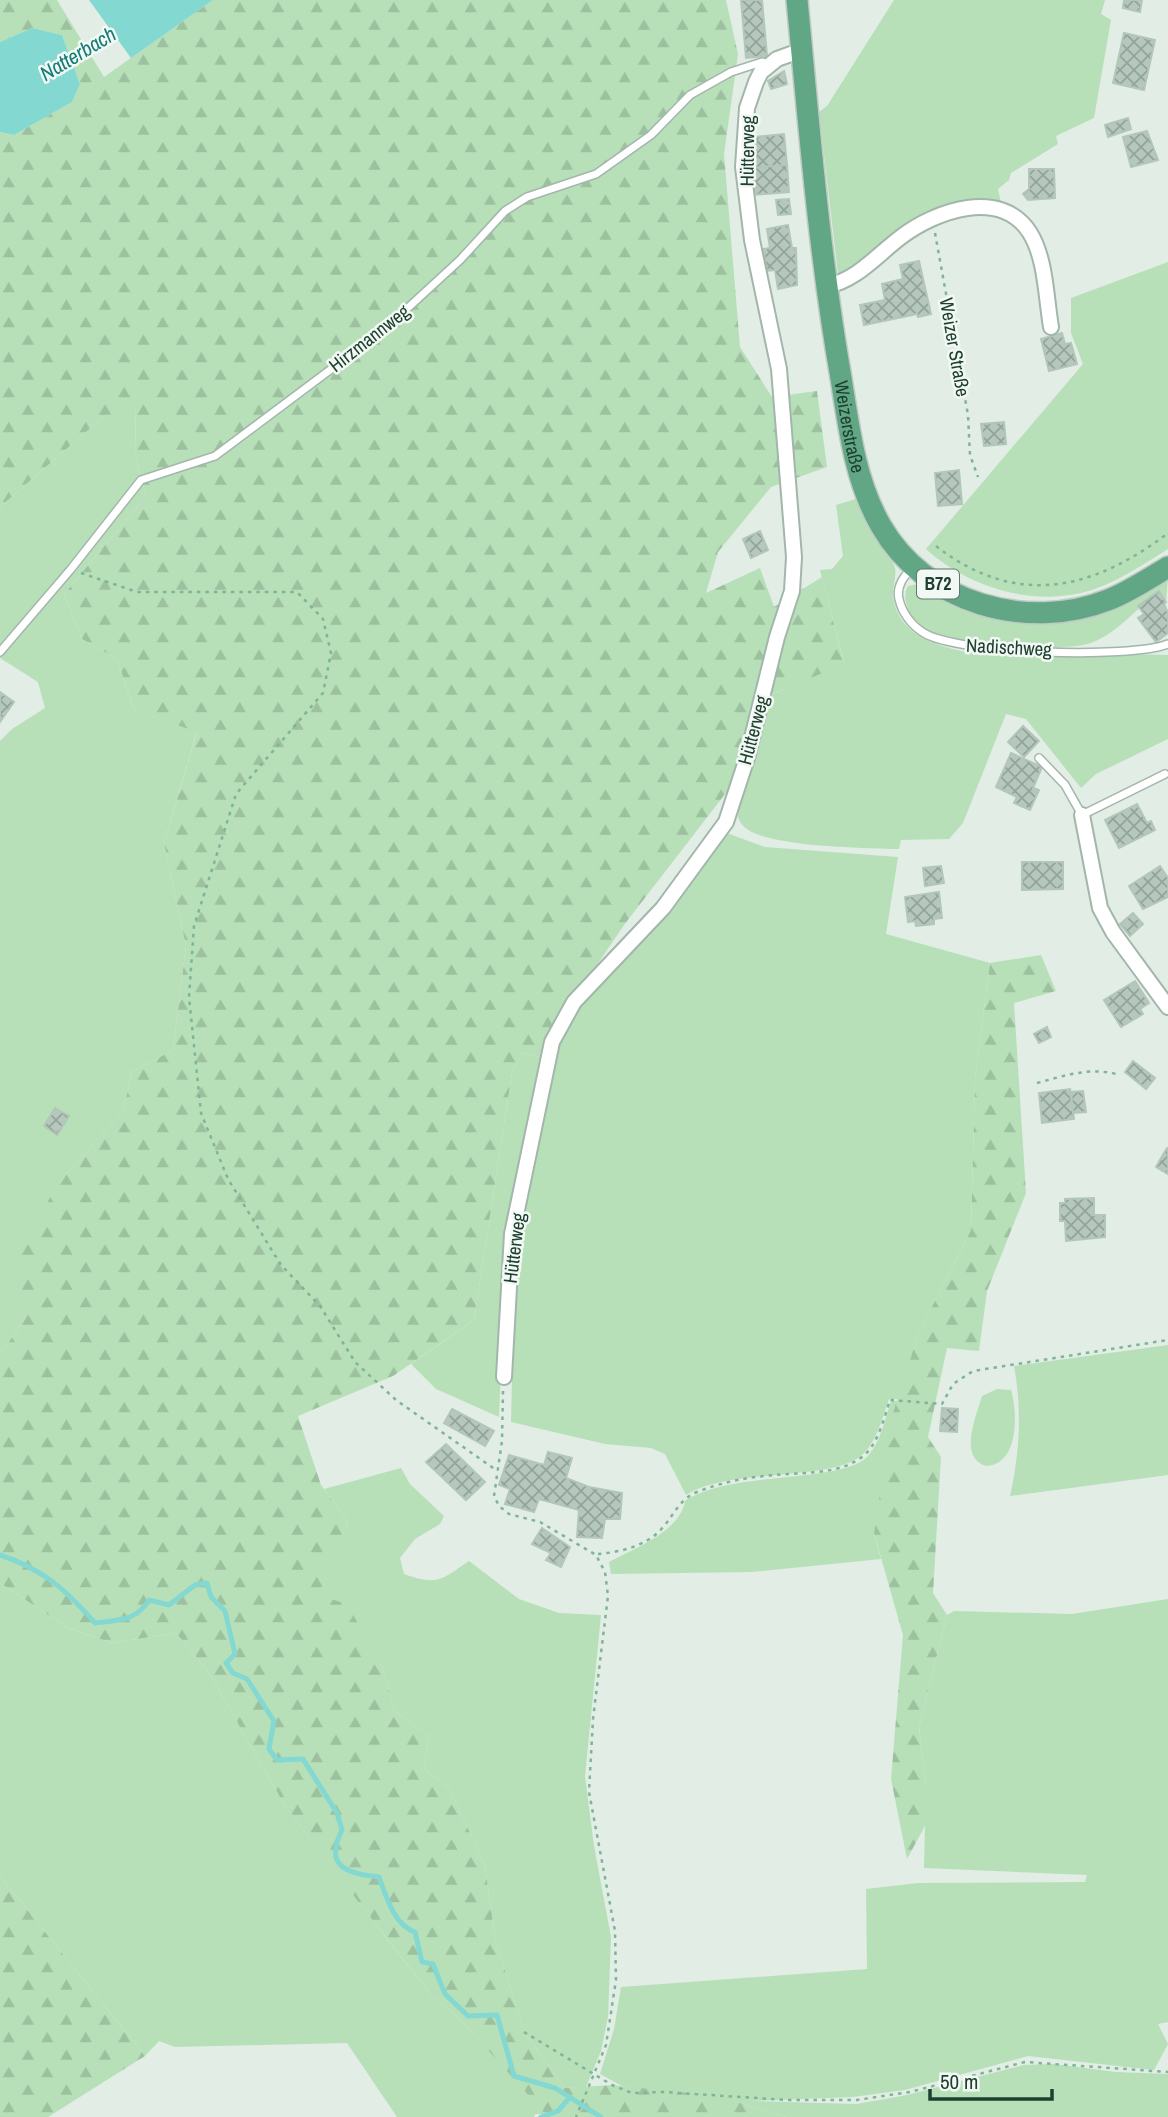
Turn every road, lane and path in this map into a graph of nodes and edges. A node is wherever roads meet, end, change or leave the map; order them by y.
1 (797, 0) edge
2 (802, 50) junction
3 (768, 65) junction
4 (923, 222) junction
5 (827, 286) junction
6 (1051, 327) dead end
7 (978, 477) dead end
8 (1168, 533) edge
9 (936, 546) dead end
10 (1168, 567) edge
11 (71, 569) junction
12 (912, 569) junction
13 (1168, 644) edge
14 (0, 652) edge
15 (1039, 758) dead end
16 (1165, 774) dead end
17 (1082, 815) junction
18 (1168, 1007) edge
19 (1116, 1074) dead end
20 (1037, 1083) dead end
21 (1168, 1340) edge
22 (504, 1377) joint
23 (496, 1470) junction
24 (596, 1555) junction
25 (524, 2032) dead end
26 (1168, 2072) edge
27 (594, 2075) junction
28 (576, 2117) edge

1 - 2 main road, Weizerstraße / B72
2 - 3 street
2 - 5 main road, Weizerstraße / B72
3 - 11 lane, Hirzmannweg
3 - 22 street, Hütterweg
4 - 5 street
4 - 6 street
4 - 7 path, Weizer Straße
5 - 12 main road, Weizerstraße / B72
8 - 9 path
10 - 12 main road, Weizerstraße / B72
11 - 14 lane, Hirzmannweg
11 - 23 path
12 - 13 lane, Nadischweg
15 - 17 lane
16 - 17 lane
17 - 18 street
19 - 20 path
21 - 24 path
22 - 23 path
23 - 24 path
24 - 27 path
25 - 27 path
26 - 27 path
27 - 28 path

